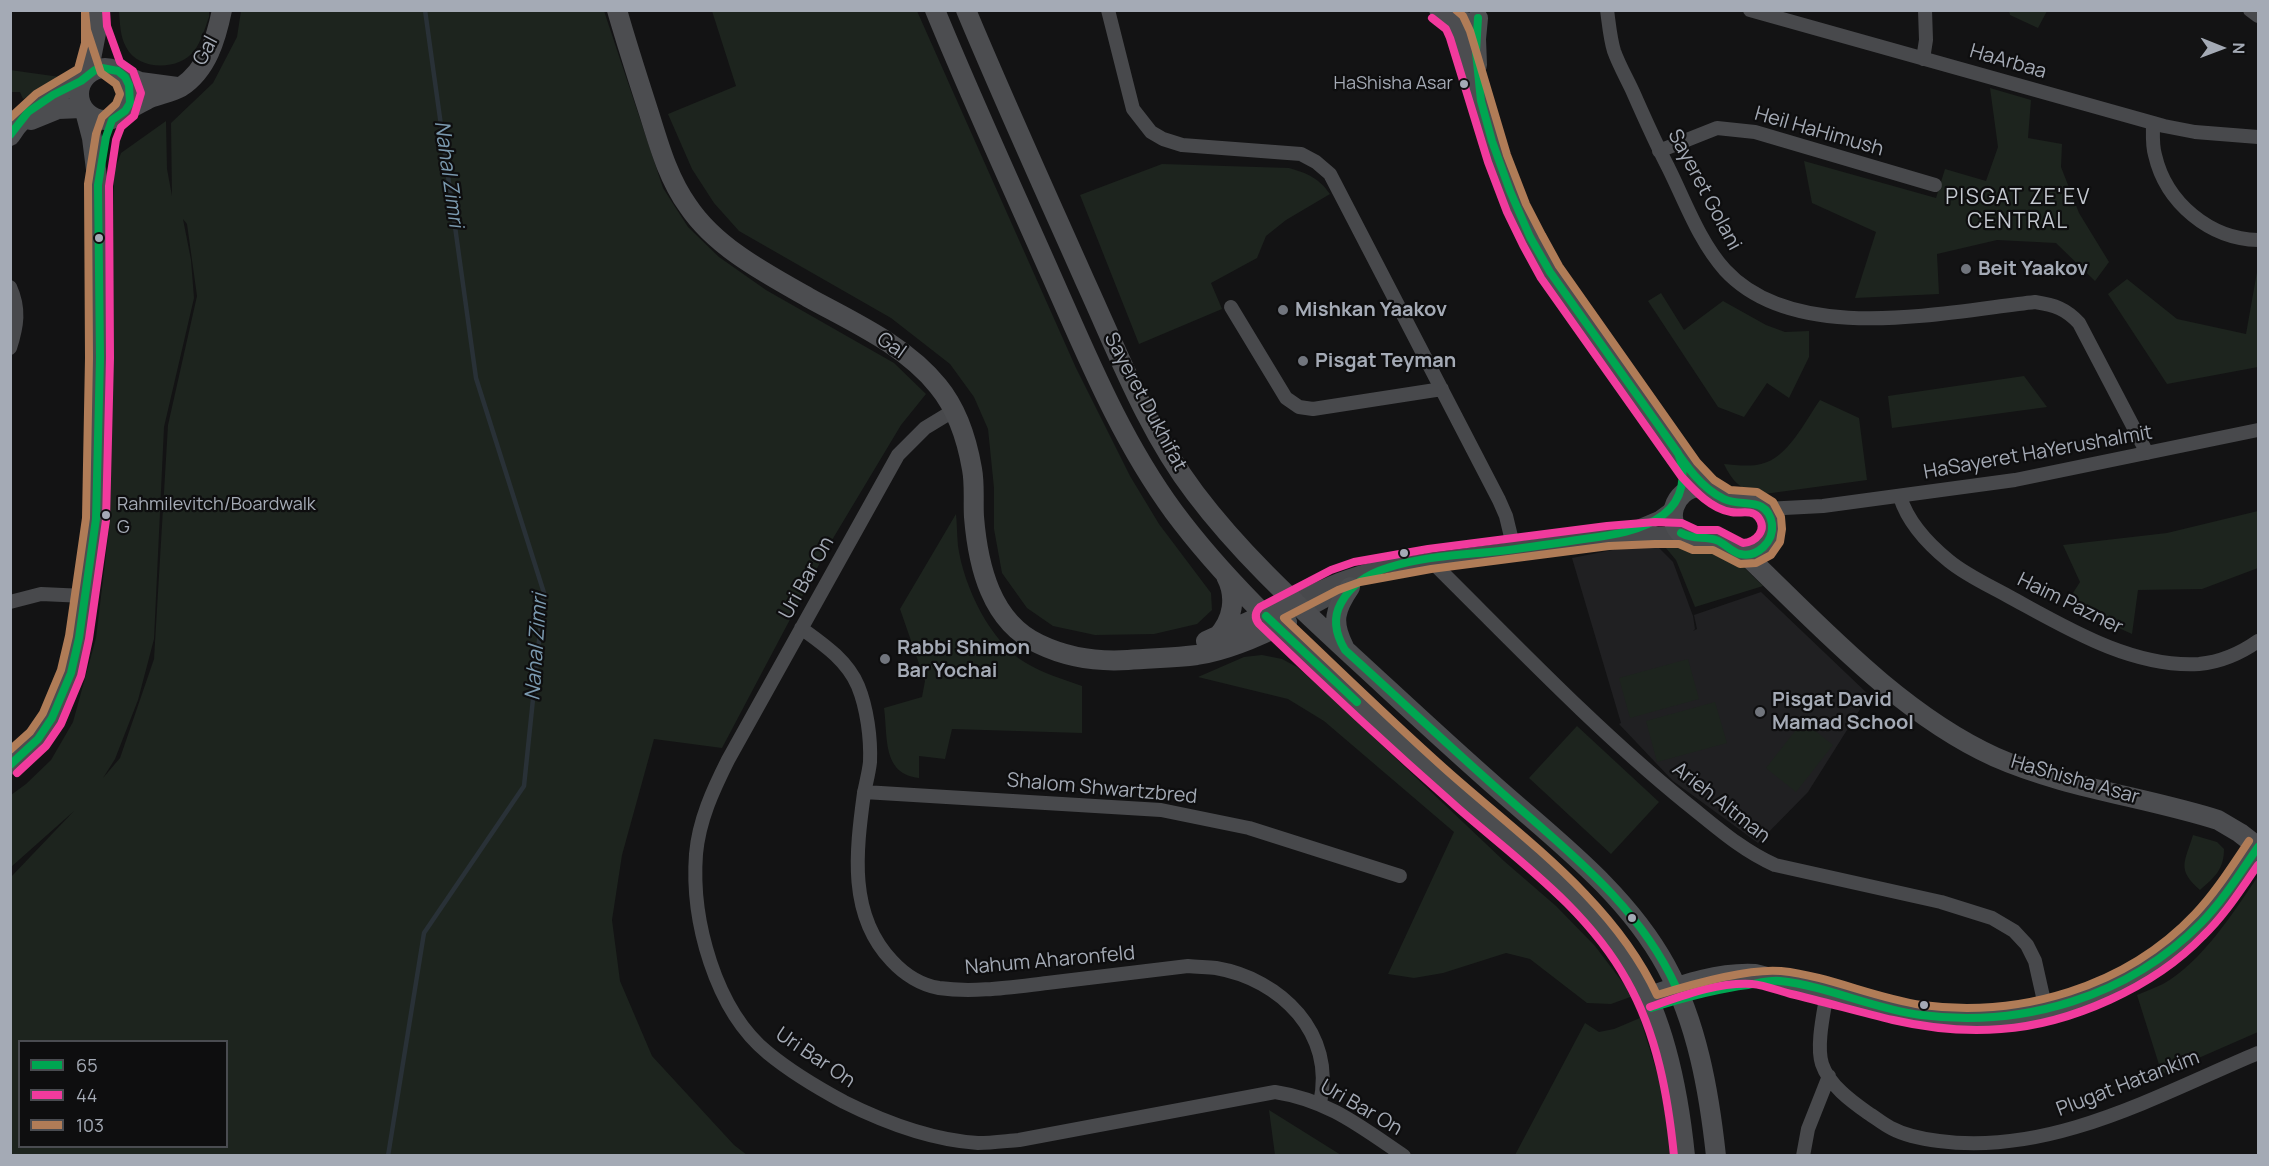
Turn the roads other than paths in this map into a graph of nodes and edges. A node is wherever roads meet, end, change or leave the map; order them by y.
1 (222, 10) edge
2 (617, 10) edge
3 (935, 10) edge
4 (966, 10) edge
5 (1108, 10) edge
6 (1607, 10) edge
7 (1749, 10) edge
8 (1925, 10) edge
9 (2250, 10) edge
10 (1483, 14) edge
11 (1447, 16) edge
12 (2259, 16) edge
13 (96, 19) edge
14 (1923, 59) junction
15 (116, 71) junction
16 (85, 78) junction
17 (181, 87) junction
18 (1481, 100) junction
19 (84, 111) junction
20 (119, 116) junction
21 (2153, 123) junction
22 (13, 132) edge
23 (2259, 137) edge
24 (1659, 151) junction
25 (98, 185) junction
26 (1935, 185) dead end
27 (2259, 240) edge
28 (10, 287) edge
29 (1232, 307) dead end
30 (10, 348) edge
31 (1442, 389) junction
32 (953, 411) junction
33 (2259, 430) edge
34 (1678, 453) junction
35 (2147, 453) junction
36 (1707, 488) junction
37 (1900, 497) junction
38 (1677, 501) junction
39 (1823, 506) junction
40 (1765, 509) junction
41 (1681, 533) junction
42 (1608, 536) junction
43 (1769, 537) junction
44 (1514, 549) junction
45 (1745, 554) junction
46 (1429, 559) junction
47 (1386, 566) junction
48 (1225, 573) junction
49 (1350, 587) junction
50 (85, 596) junction
51 (1792, 599) junction
52 (10, 602) edge
53 (1299, 607) junction
54 (1271, 621) junction
55 (801, 628) junction
56 (1217, 637) junction
57 (2259, 641) edge
58 (1345, 650) junction
59 (1142, 658) junction
60 (10, 765) edge
61 (864, 792) junction
62 (2258, 847) edge
63 (1400, 876) dead end
64 (1827, 992) junction
65 (1678, 993) junction
66 (1649, 1002) junction
67 (2046, 1010) junction
68 (2259, 1053) edge
69 (1829, 1076) junction
70 (1320, 1103) junction
71 (1404, 1155) edge
72 (1685, 1155) edge
73 (1716, 1155) edge
74 (1803, 1155) edge

1 - 17 street, Gal
2 - 32 street, Gal
3 - 48 street, Sayeret Dukhifat
4 - 53 street, Sayeret Dukhifat
5 - 31 street
6 - 24 street, Sayeret Golani
7 - 14 street, HaArbaa
8 - 14 street
9 - 12 street
10 - 11 street
10 - 18 street
11 - 18 street
13 - 15 street
13 - 16 street
14 - 21 street, HaArbaa
15 - 16 street
15 - 17 street, Gal
15 - 20 street
16 - 19 street
16 - 22 street
17 - 20 street, Gal
18 - 34 street
19 - 20 street
19 - 22 street
19 - 25 street
20 - 25 street
21 - 23 street, HaArbaa
21 - 27 street
24 - 26 street, Heil HaHimush
24 - 35 street, Sayeret Golani
25 - 50 street
28 - 30 street
29 - 31 street
31 - 44 street
32 - 55 street, Uri Bar On
32 - 59 street, Gal
33 - 35 street, HaSayeret HaYerushalmit
34 - 36 street
34 - 38 street
35 - 37 street, HaSayeret HaYerushalmit
36 - 38 street
36 - 40 street
37 - 39 street, HaSayeret HaYerushalmit
37 - 57 street, Haim Pazner
38 - 41 street
38 - 42 street
39 - 40 street, HaSayeret HaYerushalmit
39 - 43 street, HaSayeret HaYerushalmit
40 - 43 street, HaShisha Asar
41 - 42 street
41 - 45 street, HaShisha Asar
42 - 44 street
43 - 45 street
43 - 51 street, HaShisha Asar
44 - 46 street
45 - 51 street, HaShisha Asar
46 - 47 street
46 - 67 street, Arieh Altman
47 - 49 street
47 - 53 street
48 - 54 street, Sayeret Dukhifat
48 - 56 street
49 - 53 street
49 - 58 street
50 - 52 street
50 - 60 street
51 - 62 street, HaShisha Asar
53 - 54 street, Gal
53 - 58 street, Sayeret Dukhifat
54 - 56 street, Gal
54 - 59 street, Gal
54 - 66 street, Sayeret Dukhifat
55 - 61 street, Nahum Aharonfeld
55 - 70 street, Uri Bar On
56 - 59 street, Gal
58 - 65 street, Sayeret Dukhifat
61 - 63 street, Shalom Shwartzbred
61 - 70 street, Nahum Aharonfeld
62 - 67 street
64 - 65 street
64 - 67 street
64 - 69 street, Plugat Hatankim
65 - 66 street
65 - 73 street, Sayeret Dukhifat
66 - 72 street, Sayeret Dukhifat
68 - 69 street, Plugat Hatankim
69 - 74 street
70 - 71 street, Uri Bar On

